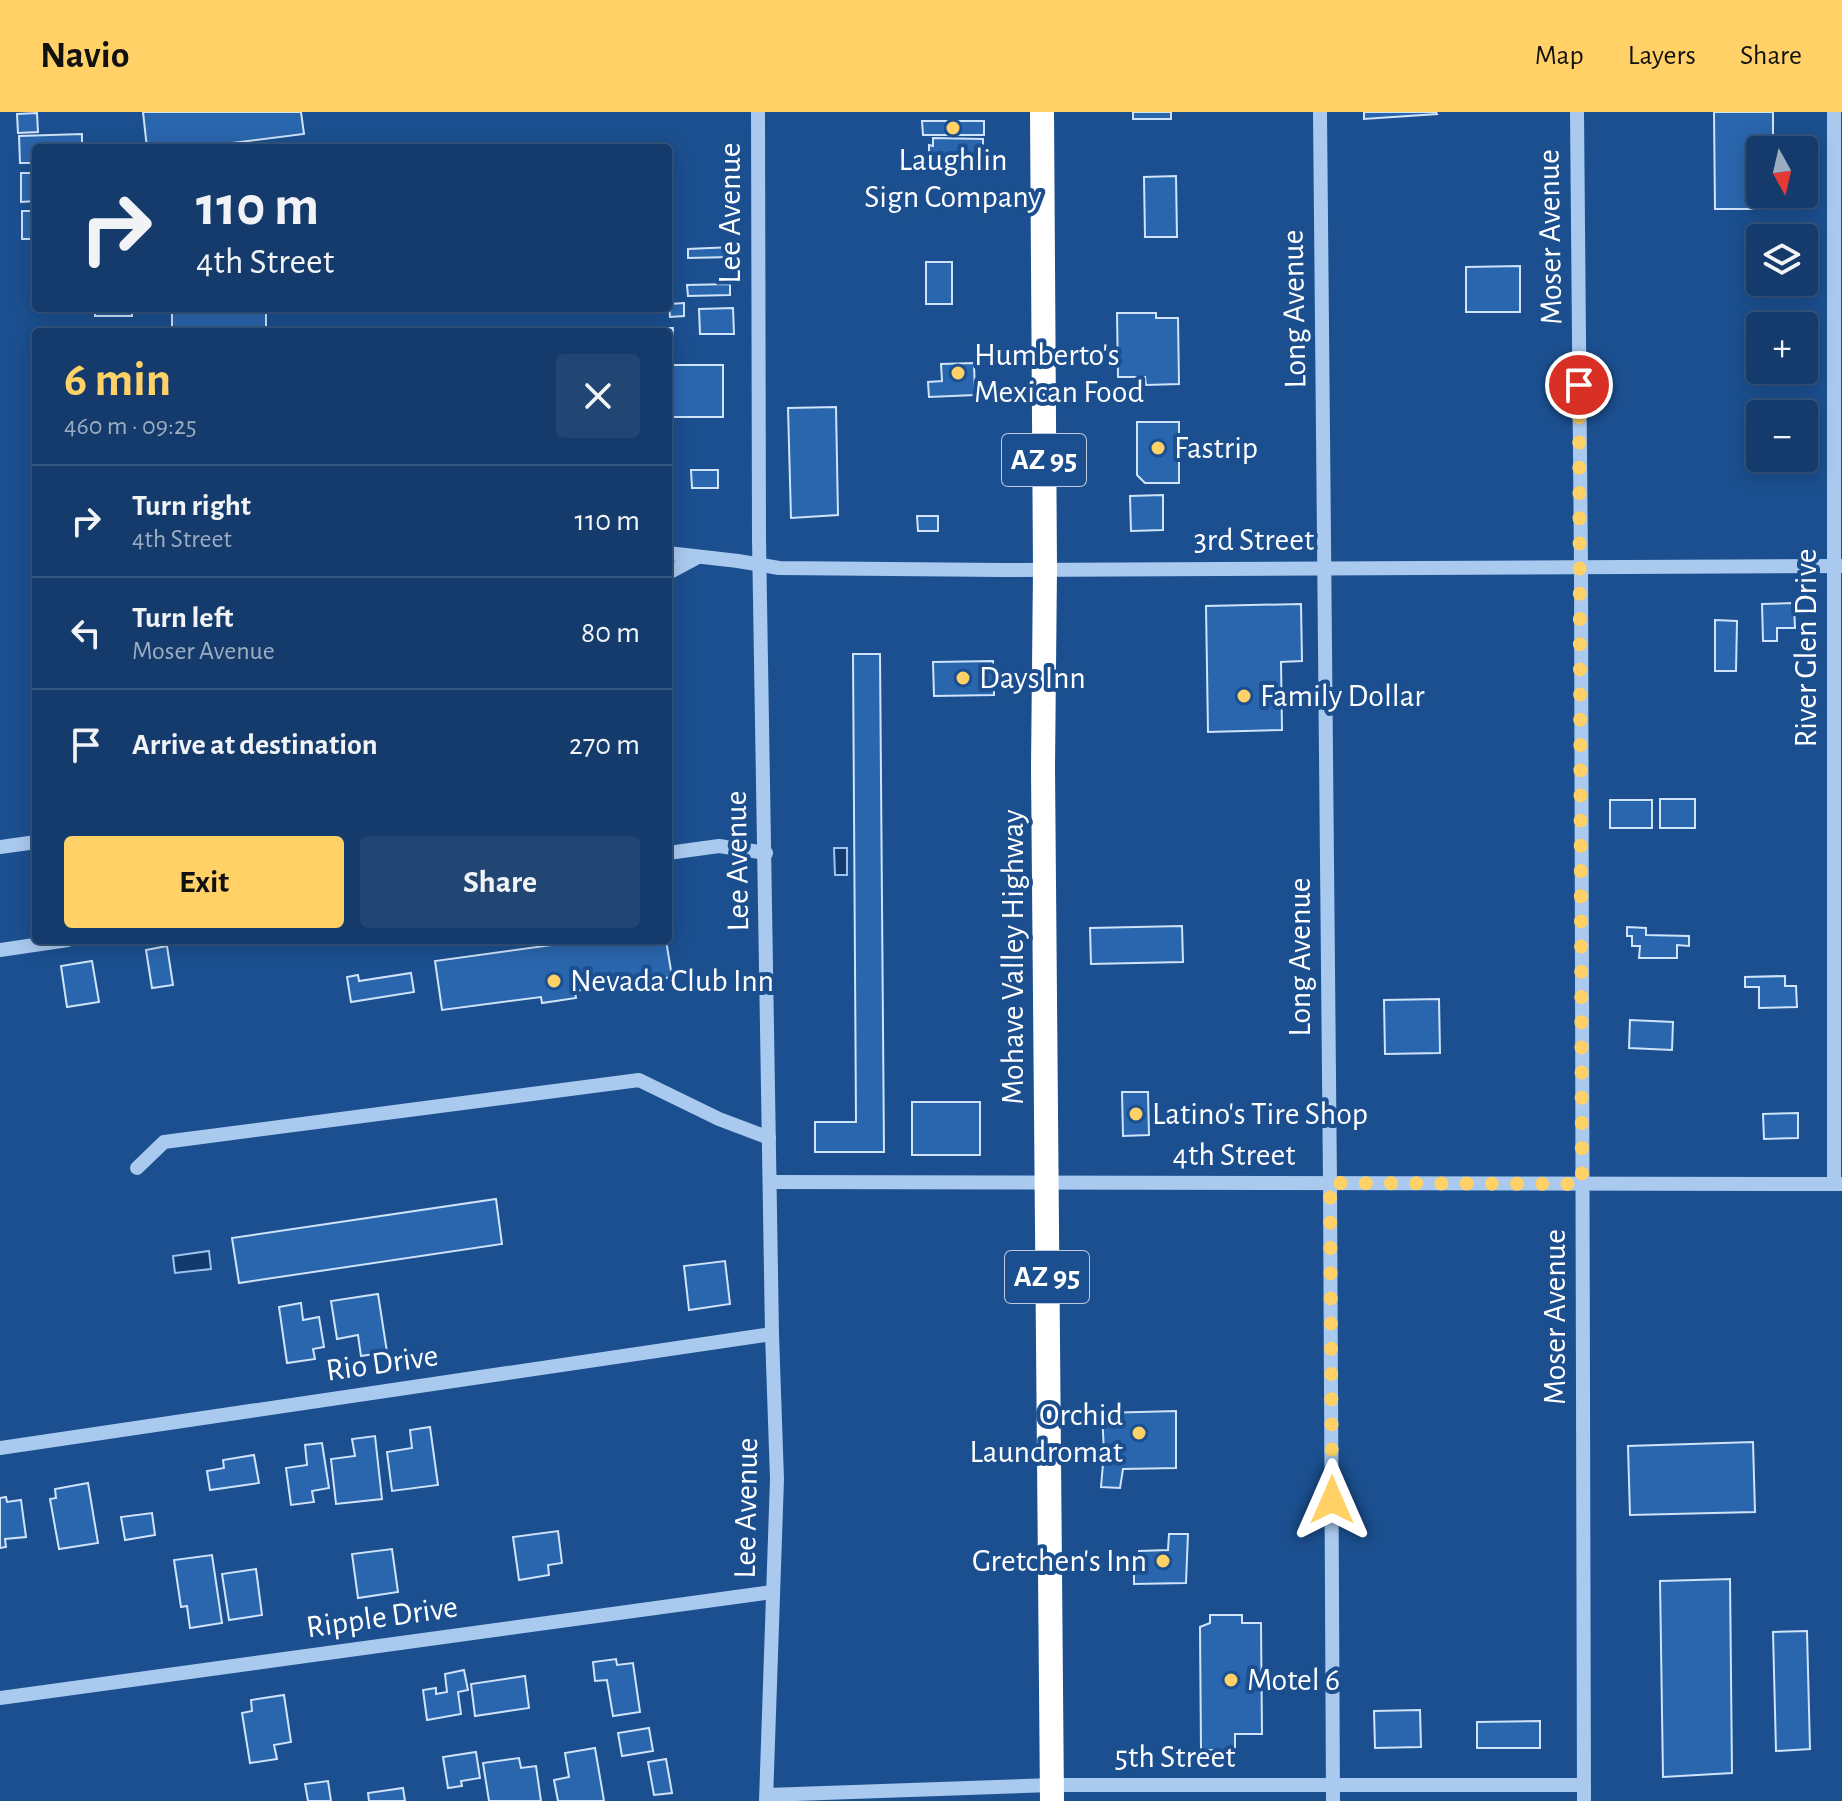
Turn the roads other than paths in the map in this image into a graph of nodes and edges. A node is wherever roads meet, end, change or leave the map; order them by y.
1 (758, 112) edge
2 (1042, 112) edge
3 (1320, 112) edge
4 (1577, 112) edge
5 (1834, 112) edge
6 (672, 554) edge
7 (696, 558) junction
8 (760, 565) junction
9 (1838, 566) edge
10 (1581, 567) junction
11 (1325, 568) junction
12 (1045, 569) junction
13 (672, 571) edge
14 (32, 843) edge
15 (0, 847) edge
16 (672, 852) edge
17 (766, 853) junction
18 (41, 944) edge
19 (0, 950) edge
20 (769, 1138) junction
21 (137, 1168) dead end
22 (771, 1182) junction
23 (1047, 1183) junction
24 (1330, 1183) junction
25 (1582, 1184) junction
26 (1838, 1184) edge
27 (772, 1334) junction
28 (0, 1448) edge
29 (772, 1592) junction
30 (0, 1698) edge
31 (1333, 1785) junction
32 (1584, 1785) junction
33 (1052, 1793) edge
34 (766, 1798) edge
35 (1333, 1801) edge
36 (1584, 1801) edge

1 - 8 street, Lee Avenue
2 - 12 highway, Mohave Valley Highway / AZ 95
3 - 11 street, Long Avenue
4 - 10 street, Moser Avenue
5 - 9 street, River Glen Drive
6 - 7 street, 3rd Street
7 - 8 street, 3rd Street
7 - 13 street
8 - 12 street, 3rd Street
8 - 17 street, Lee Avenue
9 - 10 street, 3rd Street
9 - 26 street, River Glen Drive
10 - 11 street, 3rd Street
10 - 25 street, Moser Avenue
11 - 12 street, 3rd Street
11 - 24 street, Long Avenue
12 - 23 highway, Mohave Valley Highway / AZ 95
14 - 15 street
16 - 17 street
17 - 20 street, Lee Avenue
18 - 19 street
20 - 21 street
20 - 22 street, Lee Avenue
22 - 23 street, 4th Street
22 - 27 street, Lee Avenue
23 - 24 street, 4th Street
23 - 33 highway, Mohave Valley Highway / AZ 95
24 - 25 street, 4th Street
24 - 31 street, Long Avenue
25 - 26 street, 4th Street
25 - 32 street, Moser Avenue
27 - 28 street, Rio Drive
27 - 29 street, Lee Avenue
29 - 30 street, Ripple Drive
29 - 34 street, Lee Avenue
31 - 32 street, 5th Street
31 - 33 street, 5th Street
31 - 35 street, Long Avenue
32 - 36 street, Moser Avenue
33 - 34 street, 5th Street

